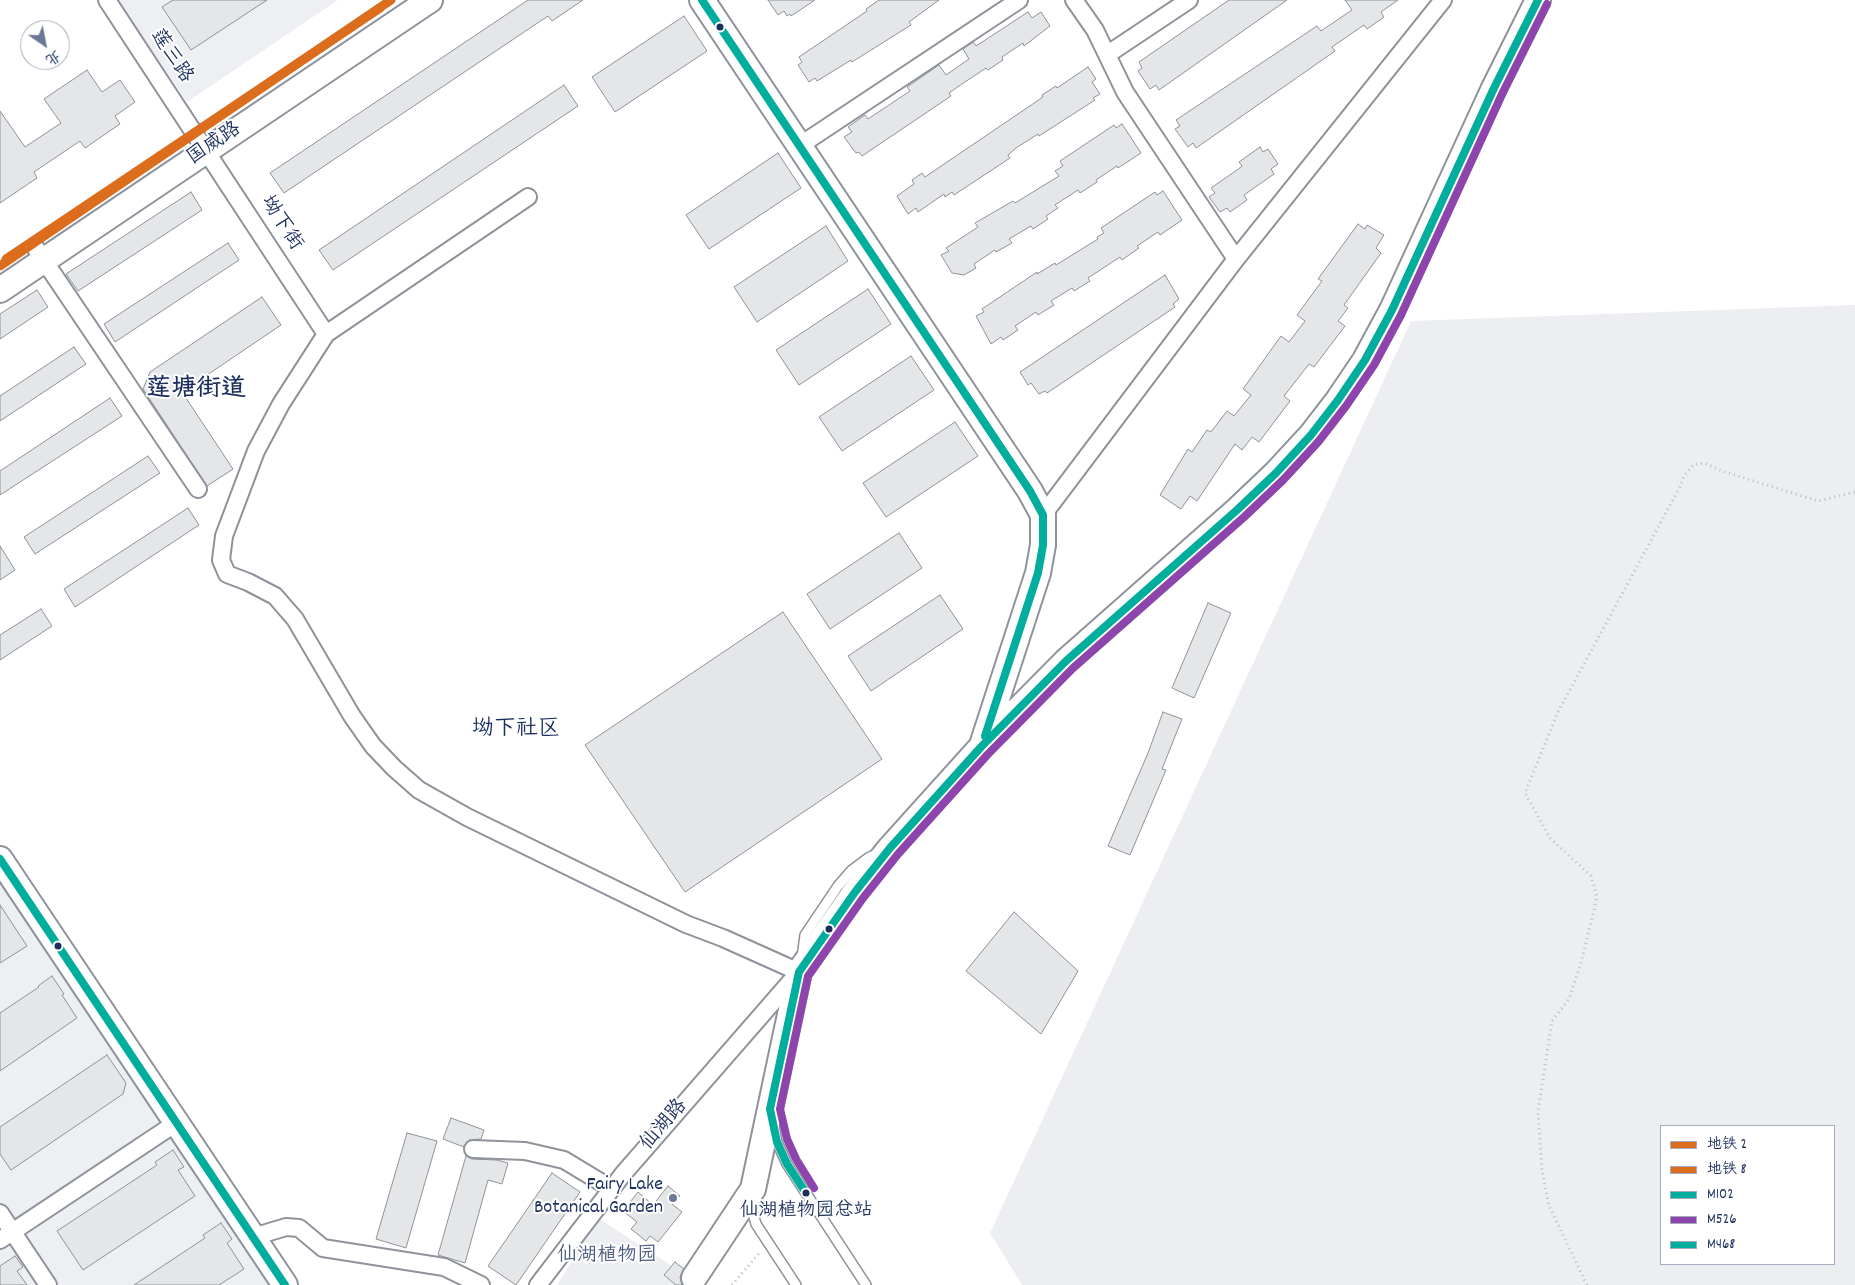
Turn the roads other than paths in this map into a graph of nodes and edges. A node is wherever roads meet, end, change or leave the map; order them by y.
1 (107, 0) edge
2 (402, 0) edge
3 (430, 0) edge
4 (702, 0) edge
5 (1019, 0) edge
6 (1074, 0) edge
7 (1189, 0) edge
8 (1443, 0) edge
9 (1538, 0) edge
10 (1108, 54) junction
11 (202, 144) junction
12 (799, 146) junction
13 (528, 197) dead end
14 (40, 254) junction
15 (1236, 258) junction
16 (0, 271) edge
17 (0, 290) edge
18 (326, 334) junction
19 (198, 489) dead end
20 (1043, 515) junction
21 (981, 746) junction
22 (0, 860) edge
23 (799, 972) junction
24 (770, 1109) junction
25 (176, 1123) junction
26 (473, 1149) dead end
27 (612, 1189) junction
28 (753, 1189) junction
29 (0, 1213) edge
30 (6, 1236) edge
31 (253, 1237) junction
32 (694, 1278) dead end
33 (48, 1285) edge
34 (284, 1285) edge
35 (481, 1285) edge
36 (538, 1285) edge
37 (796, 1285) edge
38 (866, 1285) edge

1 - 11 street, 莲三路
2 - 11 street, 国威路
3 - 11 street, 国威路
4 - 12 street, 仙湖路
5 - 12 street
6 - 10 street
7 - 10 street
8 - 15 street
9 - 21 street
10 - 15 street
11 - 14 street, 国威路
11 - 18 street, 坳下街
12 - 20 street, 仙湖路
13 - 18 street
14 - 16 street, 国威路
14 - 17 street, 国威路
14 - 19 street
15 - 20 street
18 - 23 street
20 - 21 street, 仙湖路
21 - 23 street, 仙湖路
22 - 25 street
23 - 24 street, 仙湖路
23 - 27 street, 仙湖路
24 - 28 street, 仙湖路
24 - 38 lane
25 - 30 street
25 - 31 street
26 - 27 street
27 - 36 street, 仙湖路
28 - 32 street, 仙湖路
28 - 37 lane
29 - 30 street
30 - 33 street
31 - 34 street
31 - 35 street

